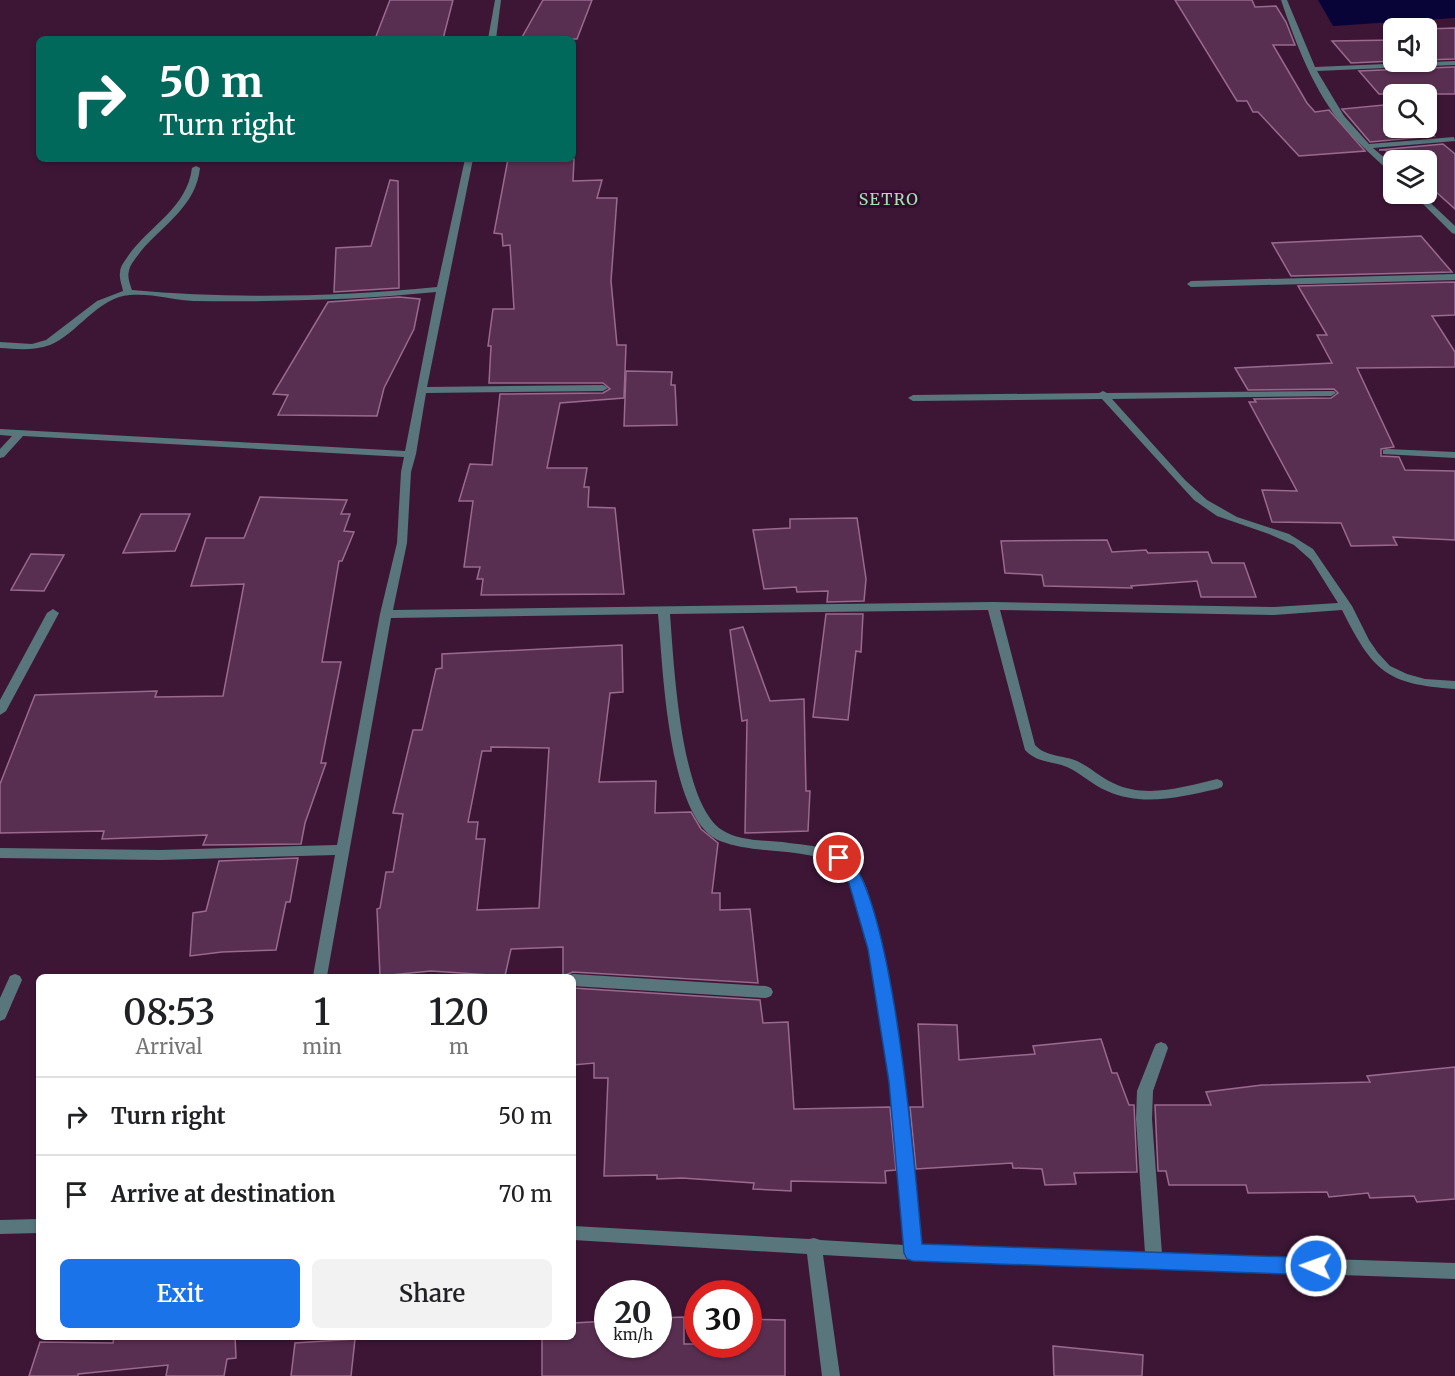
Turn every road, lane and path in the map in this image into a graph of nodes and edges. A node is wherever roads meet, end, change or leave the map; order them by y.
1 (498, 0) edge
2 (1284, 0) edge
3 (492, 36) edge
4 (1453, 63) dead end
5 (1314, 69) junction
6 (1454, 139) edge
7 (1367, 146) junction
8 (1383, 161) edge
9 (468, 162) edge
10 (196, 168) dead end
11 (1427, 204) edge
12 (1455, 231) edge
13 (1455, 277) edge
14 (1191, 284) dead end
15 (441, 289) junction
16 (128, 291) junction
17 (0, 345) edge
18 (603, 388) dead end
19 (424, 390) junction
20 (1332, 393) dead end
21 (1102, 394) junction
22 (913, 398) dead end
23 (0, 432) edge
24 (20, 433) junction
25 (1387, 452) dead end
26 (411, 454) junction
27 (0, 455) edge
28 (1455, 455) edge
29 (993, 606) junction
30 (1346, 606) junction
31 (664, 612) junction
32 (52, 614) dead end
33 (386, 614) junction
34 (1455, 685) edge
35 (0, 711) edge
36 (1217, 784) dead end
37 (343, 850) junction
38 (0, 853) edge
39 (320, 974) edge
40 (15, 980) dead end
41 (576, 980) edge
42 (766, 992) dead end
43 (0, 1015) edge
44 (1161, 1048) dead end
45 (36, 1226) edge
46 (0, 1227) edge
47 (576, 1233) edge
48 (814, 1245) junction
49 (913, 1253) junction
50 (1154, 1261) junction
51 (1455, 1271) edge
52 (831, 1376) edge

1 - 3 street
2 - 5 street
4 - 5 street
5 - 7 street
6 - 7 street
7 - 8 street
9 - 15 street
10 - 16 street
11 - 12 street
13 - 14 street
15 - 16 street
15 - 19 street
16 - 17 street
18 - 19 street
19 - 26 street
20 - 21 street
21 - 22 street
21 - 30 street
23 - 24 street
24 - 26 street
24 - 27 street
25 - 28 street
26 - 33 street
29 - 30 street
29 - 31 street
29 - 36 street
30 - 34 street
31 - 33 street
31 - 49 street
32 - 35 street
33 - 37 street
37 - 38 street
37 - 39 street
40 - 43 street
41 - 42 street
44 - 50 street
45 - 46 street
47 - 48 street
48 - 49 street
48 - 52 street
49 - 50 street
50 - 51 street

